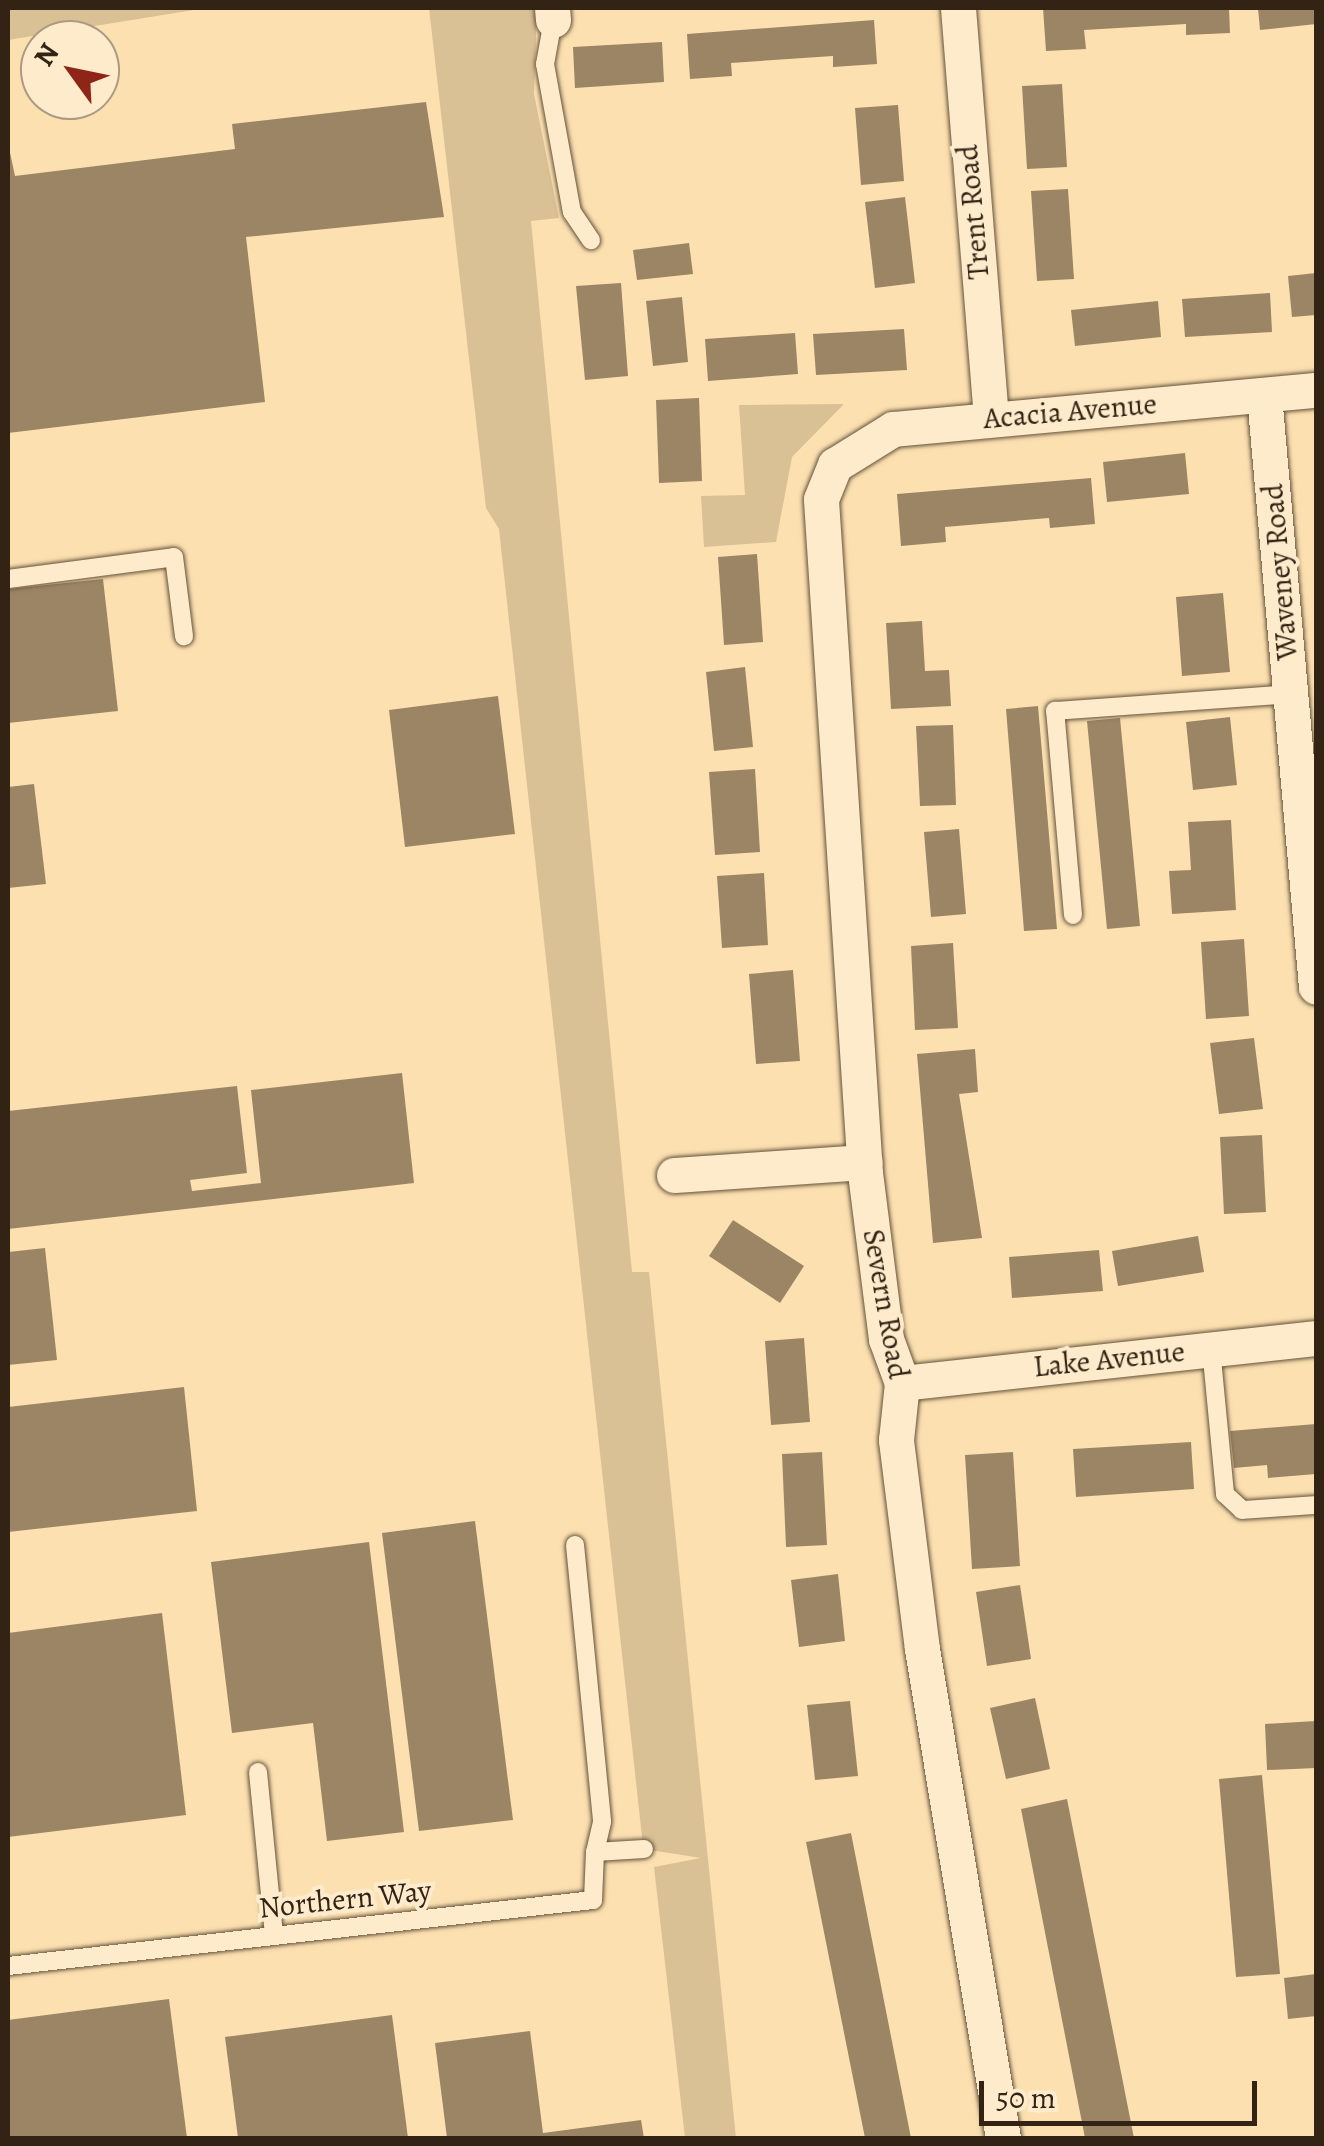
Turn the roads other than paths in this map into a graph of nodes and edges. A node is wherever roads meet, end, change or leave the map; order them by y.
1 (958, 8) edge
2 (552, 14) edge
3 (591, 240) dead end
4 (1316, 390) edge
5 (1264, 395) junction
6 (991, 416) junction
7 (835, 466) joint
8 (8, 579) edge
9 (184, 636) dead end
10 (1290, 694) junction
11 (1312, 857) edge
12 (1072, 915) dead end
13 (1316, 987) edge
14 (865, 1162) junction
15 (674, 1175) dead end
16 (1316, 1338) edge
17 (1211, 1348) junction
18 (902, 1383) junction
19 (1316, 1505) edge
20 (575, 1545) dead end
21 (258, 1772) dead end
22 (644, 1849) dead end
23 (596, 1852) junction
24 (274, 1935) junction
25 (8, 1966) edge
26 (1002, 2138) edge

1 - 6 street, Trent Road
2 - 3 lane
4 - 5 street, Acacia Avenue
5 - 6 street, Acacia Avenue
5 - 10 street, Waveney Road
6 - 7 street, Acacia Avenue
7 - 14 street, Severn Road
8 - 9 lane
10 - 11 street, Waveney Road
10 - 12 lane
11 - 13 street, Waveney Road
14 - 15 street
14 - 18 street, Severn Road
16 - 17 street, Lake Avenue
17 - 18 street, Lake Avenue
17 - 19 lane
18 - 26 street, Severn Road
20 - 23 lane
21 - 24 lane
22 - 23 lane
23 - 24 lane, Northern Way
24 - 25 lane, Northern Way

